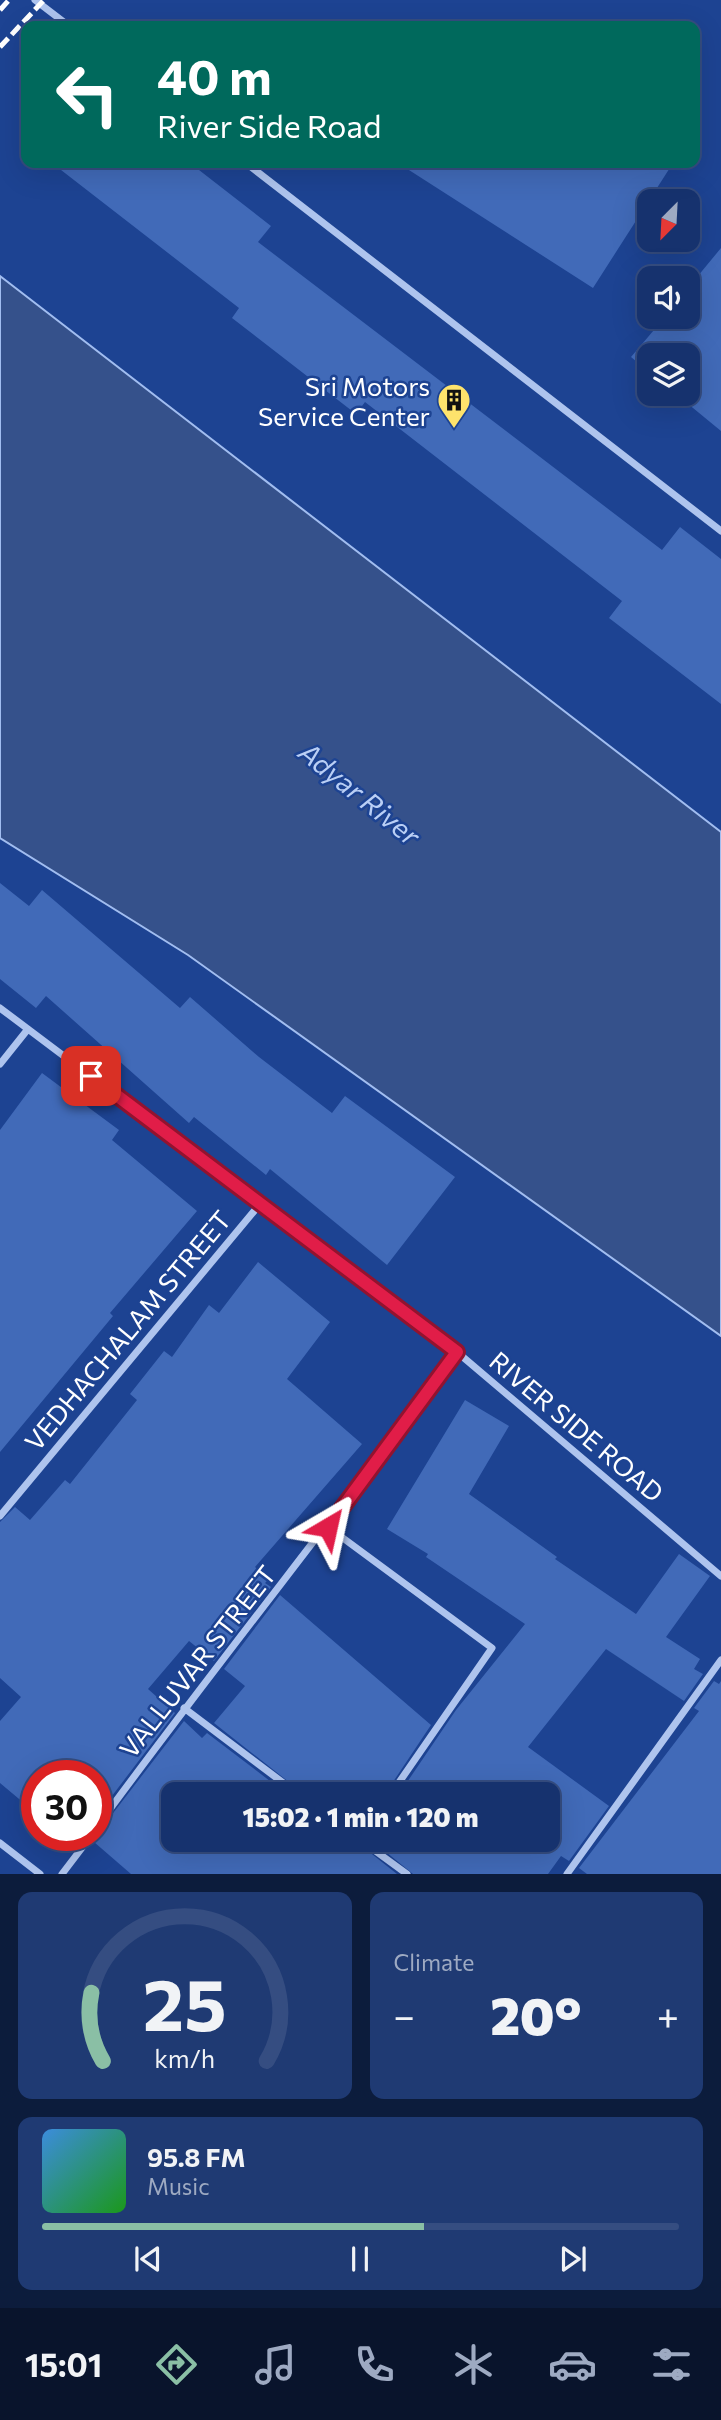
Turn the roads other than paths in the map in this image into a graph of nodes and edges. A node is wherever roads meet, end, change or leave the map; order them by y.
1 (35, 0) edge
2 (62, 21) edge
3 (252, 168) edge
4 (721, 530) edge
5 (0, 1008) edge
6 (28, 1029) junction
7 (0, 1064) edge
8 (260, 1204) junction
9 (457, 1352) junction
10 (0, 1516) edge
11 (328, 1527) junction
12 (721, 1576) edge
13 (721, 1660) edge
14 (184, 1708) junction
15 (282, 1782) edge
16 (399, 1782) edge
17 (112, 1806) edge
18 (0, 1843) edge
19 (79, 1851) edge
20 (377, 1852) edge
21 (40, 1874) edge
22 (62, 1874) edge
23 (407, 1874) edge
24 (567, 1874) edge

1 - 2 street
3 - 4 street
5 - 6 street, RIVER SIDE ROAD
6 - 7 street
6 - 8 street, RIVER SIDE ROAD
8 - 9 street, RIVER SIDE ROAD
8 - 10 street, VEDHACHALAM STREET
9 - 11 street, VALLUVAR STREET
9 - 12 street, RIVER SIDE ROAD
11 - 14 street, VALLUVAR STREET
11 - 16 street
13 - 24 street
14 - 15 street
14 - 17 street, VALLUVAR STREET
18 - 21 street
19 - 22 street
20 - 23 street

